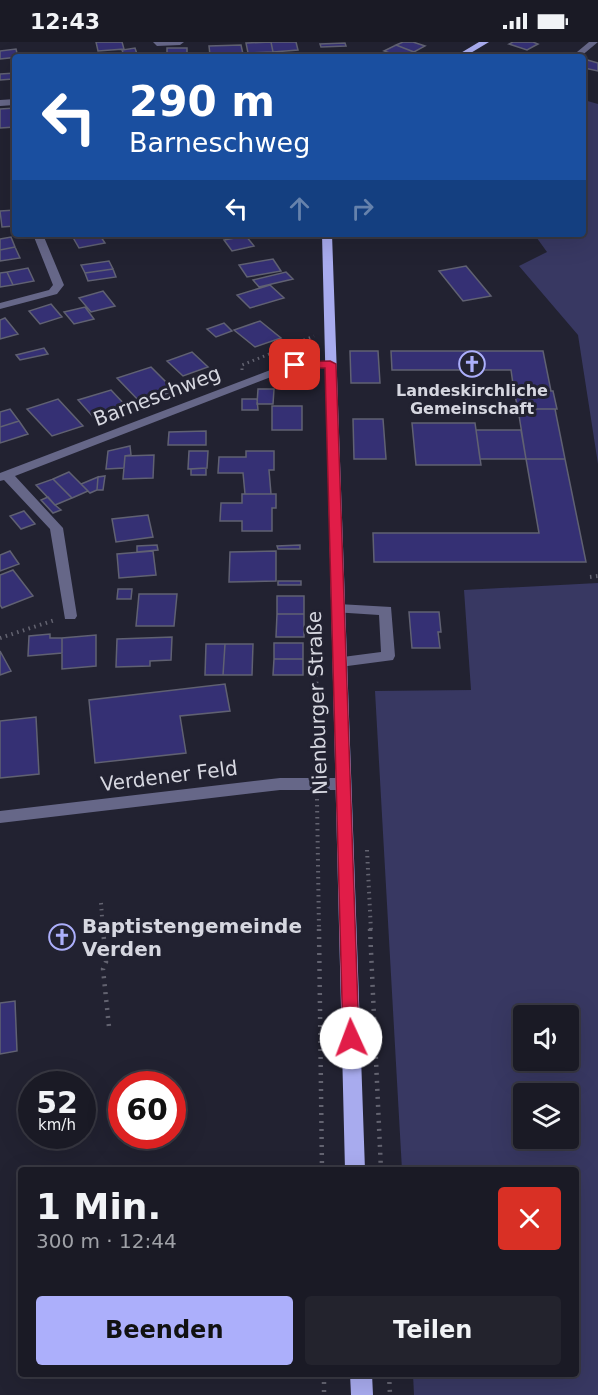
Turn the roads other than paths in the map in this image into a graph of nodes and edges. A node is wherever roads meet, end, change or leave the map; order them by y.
1 (180, 42) edge
2 (486, 42) edge
3 (594, 42) edge
4 (157, 45) edge
5 (464, 54) edge
6 (579, 54) edge
7 (39, 237) dead end
8 (327, 237) edge
9 (0, 306) edge
10 (330, 364) junction
11 (3, 476) edge
12 (338, 609) junction
13 (70, 616) road end
14 (340, 662) junction
15 (344, 784) junction
16 (0, 817) edge
17 (355, 1167) edge
18 (361, 1377) edge
19 (362, 1395) edge

1 - 4 street
2 - 5 main road
3 - 6 street
7 - 9 street
8 - 10 main road, Nienburger Straße
10 - 11 street, Barneschweg
10 - 12 main road, Nienburger Straße
11 - 13 street
12 - 14 main road, Nienburger Straße
12 - 14 street
14 - 15 main road, Nienburger Straße
15 - 16 street, Verdener Feld
15 - 17 main road, Nienburger Straße
18 - 19 main road

